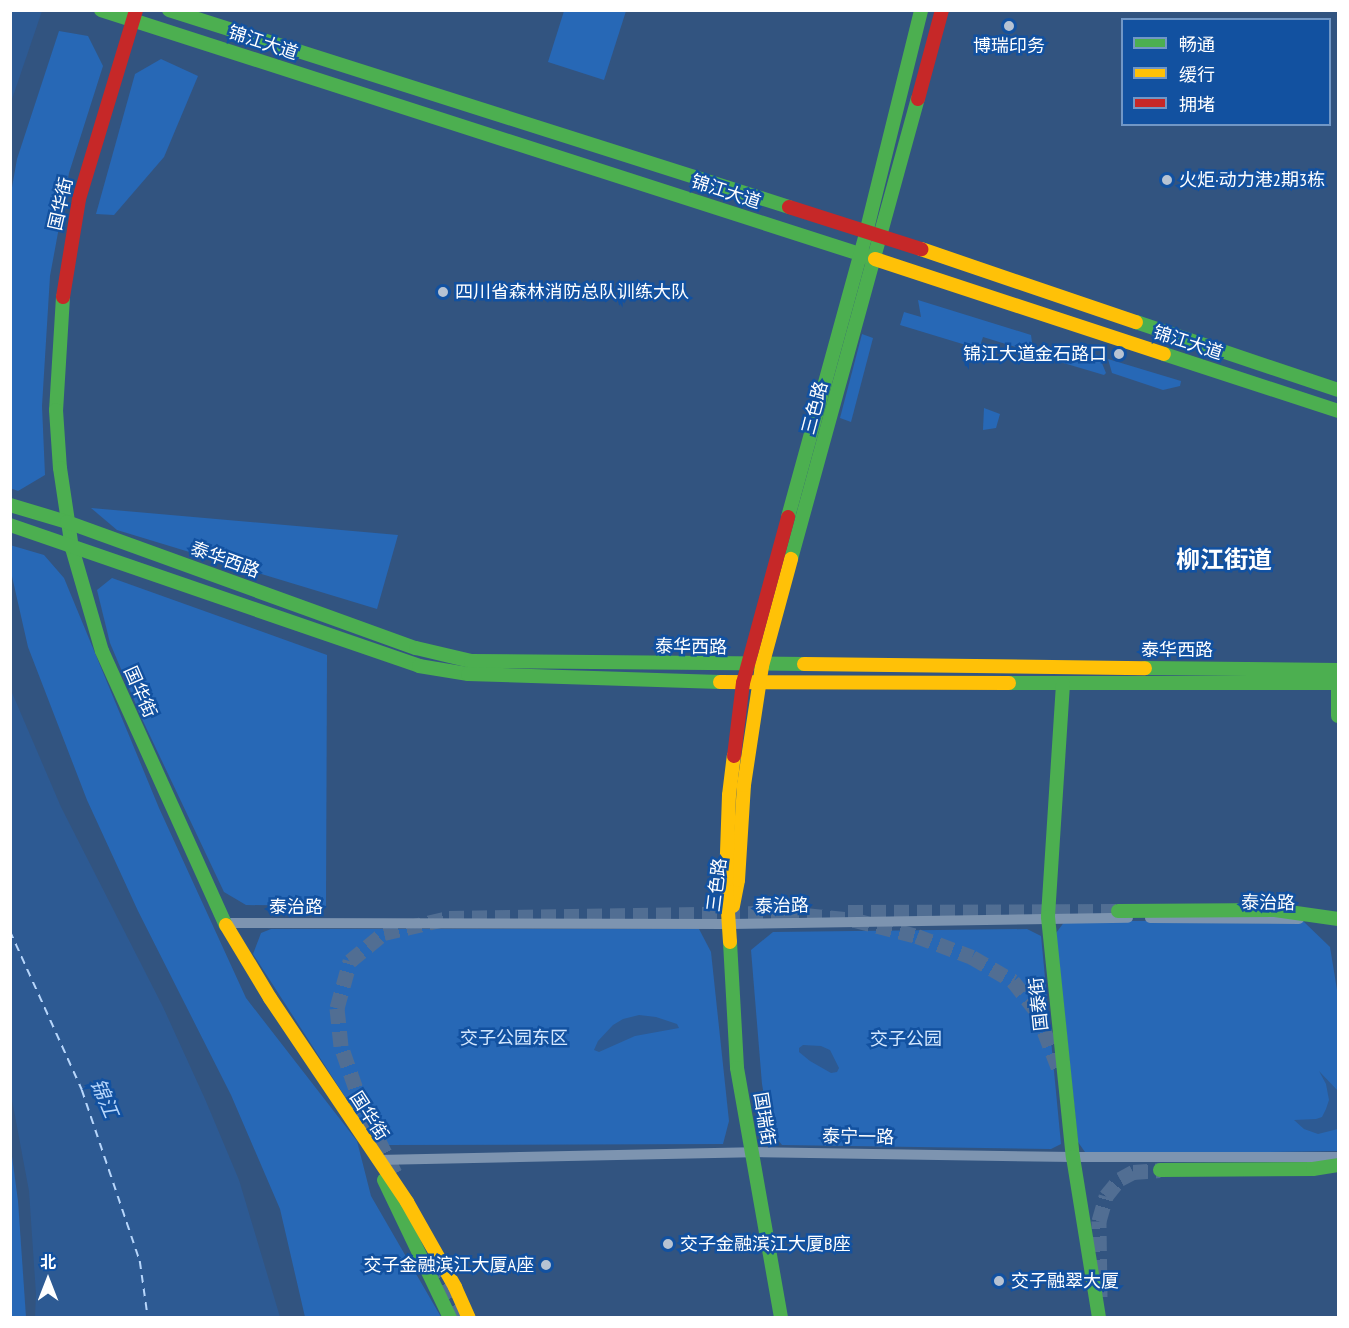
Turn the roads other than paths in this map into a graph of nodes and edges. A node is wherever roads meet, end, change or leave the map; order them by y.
1 (101, 10) edge
2 (169, 10) edge
3 (921, 10) edge
4 (942, 10) edge
5 (134, 15) edge
6 (866, 233) junction
7 (881, 236) junction
8 (860, 254) junction
9 (874, 259) junction
10 (1338, 390) edge
11 (1338, 411) edge
12 (15, 507) edge
13 (67, 522) junction
14 (14, 526) edge
15 (72, 548) junction
16 (755, 666) junction
17 (1338, 678) edge
18 (743, 683) junction
19 (758, 683) junction
20 (1063, 684) junction
21 (1338, 716) edge
22 (1118, 911) tunnel mouth
23 (1048, 917) junction
24 (1338, 920) edge
25 (225, 923) junction
26 (730, 924) junction
27 (751, 1152) junction
28 (1338, 1156) edge
29 (1073, 1158) junction
30 (377, 1160) junction
31 (1338, 1165) edge
32 (1160, 1170) tunnel mouth
33 (450, 1317) edge
34 (469, 1317) edge
35 (782, 1317) edge
36 (1099, 1317) edge

1 - 5 street, 锦江大道
2 - 6 street, 锦江大道
3 - 6 street, 三色路
4 - 7 street, 三色路
5 - 8 street, 锦江大道
5 - 13 street, 国华街
6 - 7 street, 锦江大道
6 - 8 street, 三色路
7 - 9 street, 三色路
7 - 10 street, 锦江大道
8 - 9 street, 锦江大道
8 - 16 street, 三色路
9 - 11 street, 锦江大道
9 - 16 street, 三色路
12 - 13 street, 泰华西路
13 - 15 street, 国华街
13 - 16 street, 泰华西路
14 - 15 street, 泰华西路
15 - 18 street, 泰华西路
15 - 25 street, 国华街
16 - 17 street, 泰华西路
16 - 18 street, 三色路
16 - 19 street, 三色路
17 - 20 street, 泰华西路
17 - 21 street
18 - 19 street, 泰华西路
18 - 26 street, 三色路
19 - 20 street, 泰华西路
19 - 26 street, 三色路
20 - 23 street, 国泰街
22 - 24 street
23 - 24 street, 泰治路
23 - 26 street, 泰治路
23 - 29 street, 国泰街
25 - 26 street, 泰治路
25 - 30 street, 国华街
26 - 27 street, 国瑞街
27 - 29 street, 泰宁一路
27 - 30 street, 泰宁一路
27 - 35 street, 国瑞街
28 - 29 street, 泰宁一路
29 - 36 street, 国泰街
30 - 33 street
30 - 34 street, 国华街
31 - 32 street

